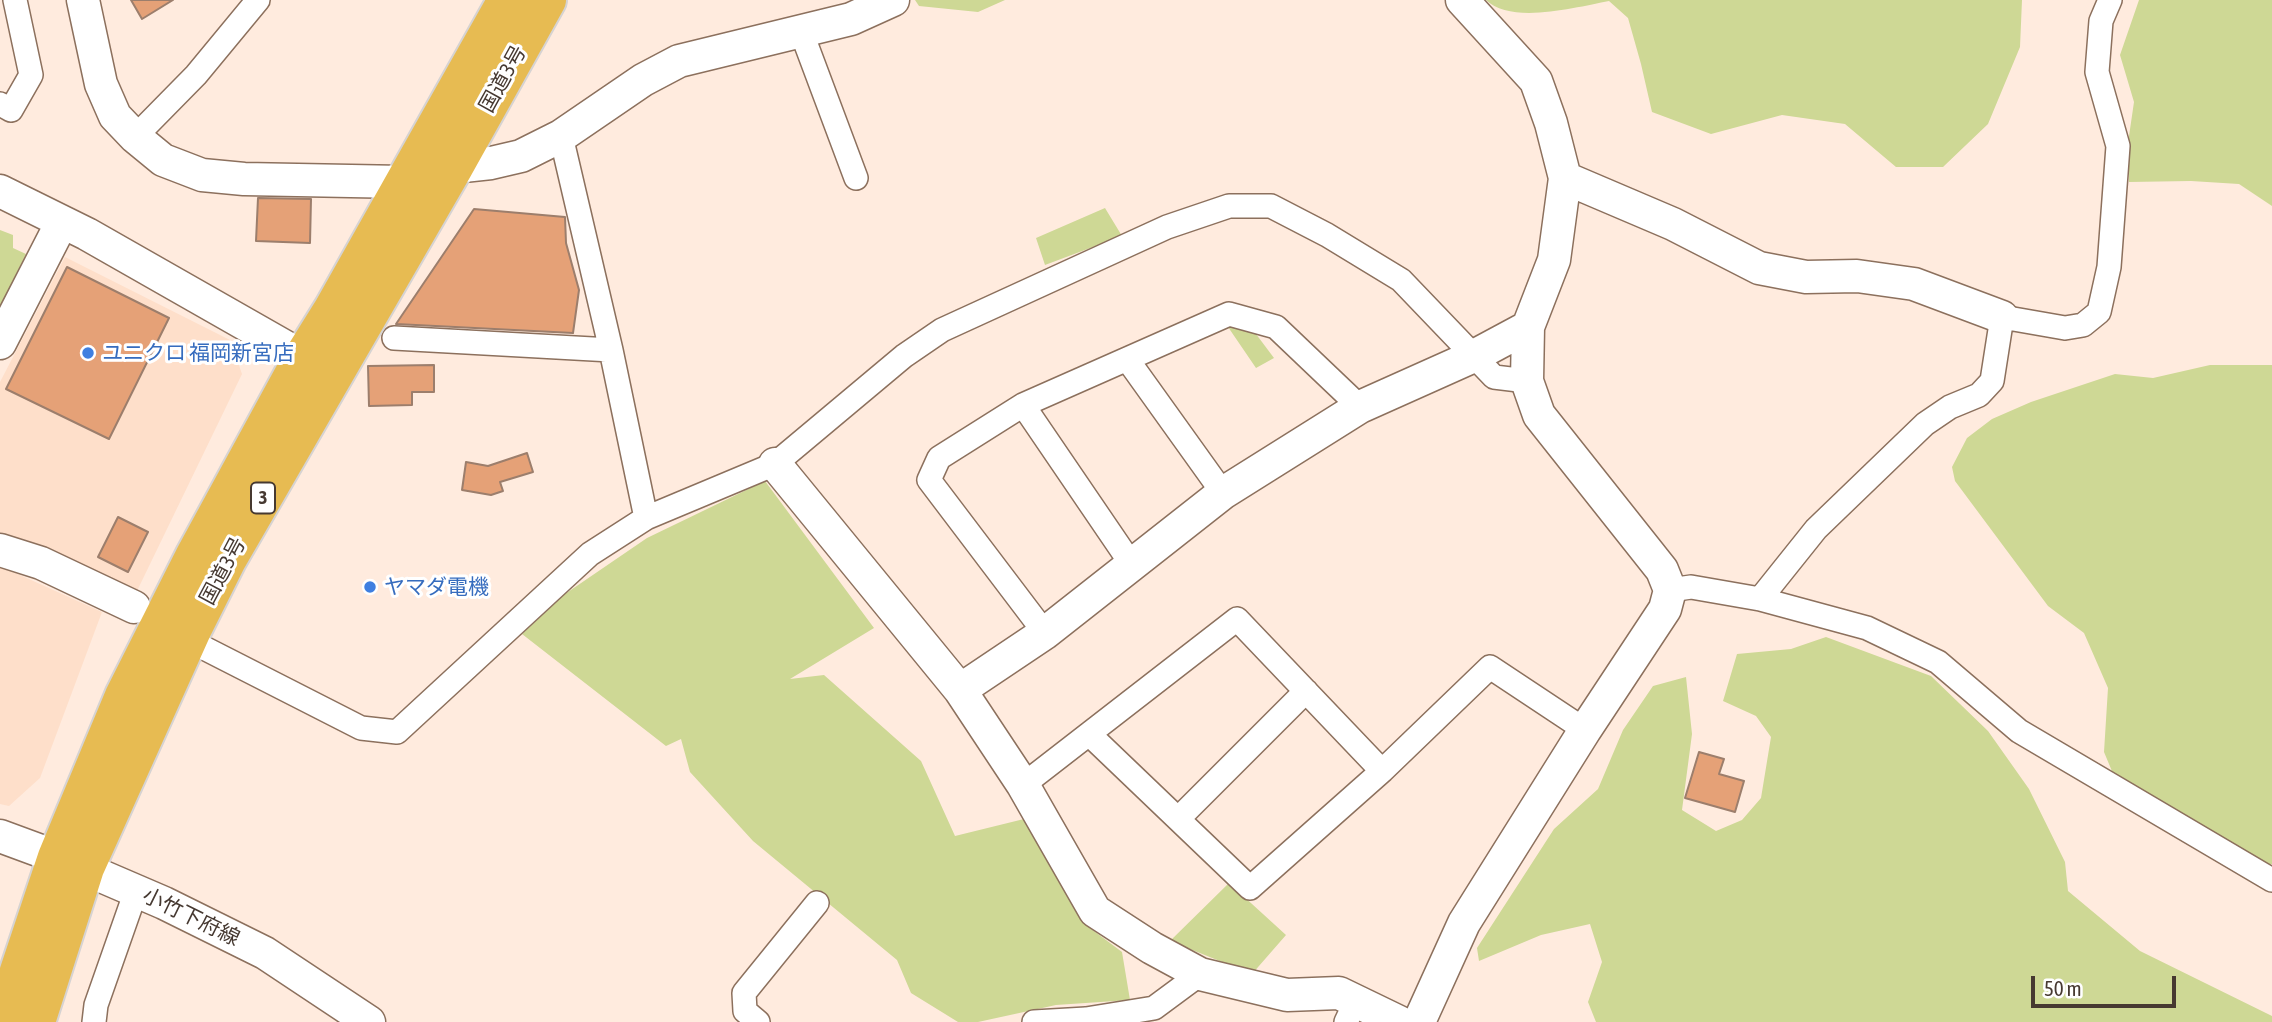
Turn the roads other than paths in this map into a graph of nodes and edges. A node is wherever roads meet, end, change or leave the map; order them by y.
1 (15, 0) edge
2 (83, 0) edge
3 (258, 0) edge
4 (507, 0) edge
5 (547, 0) edge
6 (893, 0) edge
7 (1462, 0) edge
8 (2110, 0) edge
9 (802, 32) junction
10 (0, 104) edge
11 (561, 136) junction
12 (135, 137) junction
13 (454, 167) junction
14 (856, 178) dead end
15 (1565, 178) junction
16 (404, 182) junction
17 (0, 191) edge
18 (62, 222) junction
19 (2002, 317) junction
20 (1528, 327) junction
21 (394, 338) dead end
22 (0, 343) edge
23 (611, 350) junction
24 (1475, 356) junction
25 (303, 357) junction
26 (1127, 359) junction
27 (1527, 381) junction
28 (1023, 405) junction
29 (1360, 407) junction
30 (775, 464) junction
31 (1223, 493) junction
32 (646, 518) junction
33 (0, 550) edge
34 (1132, 565) junction
35 (1670, 590) junction
36 (1760, 599) junction
37 (134, 607) dead end
38 (1045, 633) junction
39 (206, 649) dead end
40 (960, 690) junction
41 (1306, 691) junction
42 (1585, 730) junction
43 (1090, 734) junction
44 (1382, 771) junction
45 (1023, 785) junction
46 (1178, 819) junction
47 (0, 836) edge
48 (71, 862) junction
49 (2272, 880) edge
50 (136, 891) junction
51 (817, 903) dead end
52 (1200, 974) junction
53 (1351, 1012) edge
54 (2, 1022) edge
55 (36, 1022) edge
56 (94, 1022) edge
57 (369, 1022) edge
58 (758, 1022) edge
59 (1034, 1022) edge
60 (1399, 1022) edge
61 (1419, 1022) edge

1 - 10 street
2 - 12 street
3 - 12 street
4 - 16 highway, 国道3号 / 3
5 - 13 highway, 国道3号 / 3
6 - 9 street
7 - 15 street
8 - 19 street
9 - 11 street
9 - 14 street
11 - 13 street
11 - 23 street
12 - 16 street
13 - 16 street
13 - 48 highway, 国道3号 / 3
15 - 19 street
15 - 20 street
16 - 25 highway, 国道3号 / 3
17 - 18 street
18 - 22 street
18 - 25 street
19 - 36 street
20 - 24 street
20 - 27 street
21 - 23 street
23 - 32 street
24 - 27 street
24 - 29 street
24 - 30 street
25 - 48 highway, 国道3号 / 3
26 - 28 street
26 - 29 street
26 - 31 street
27 - 35 street
28 - 34 street
28 - 38 street
29 - 31 street
30 - 32 street
30 - 40 street
31 - 34 street
32 - 39 street
33 - 37 street
34 - 38 street
35 - 36 street
35 - 42 street
36 - 49 street
38 - 40 street
40 - 45 street
41 - 43 street
41 - 44 street
41 - 46 street
42 - 44 street
42 - 61 street
43 - 45 street
43 - 46 street
44 - 46 street
45 - 52 street
47 - 48 street, 小竹下府線
48 - 50 street, 小竹下府線
48 - 54 highway, 国道3号 / 3
48 - 55 highway, 国道3号 / 3
50 - 56 street
50 - 57 street, 小竹下府線
51 - 58 street
52 - 53 street
52 - 59 street
53 - 60 street

